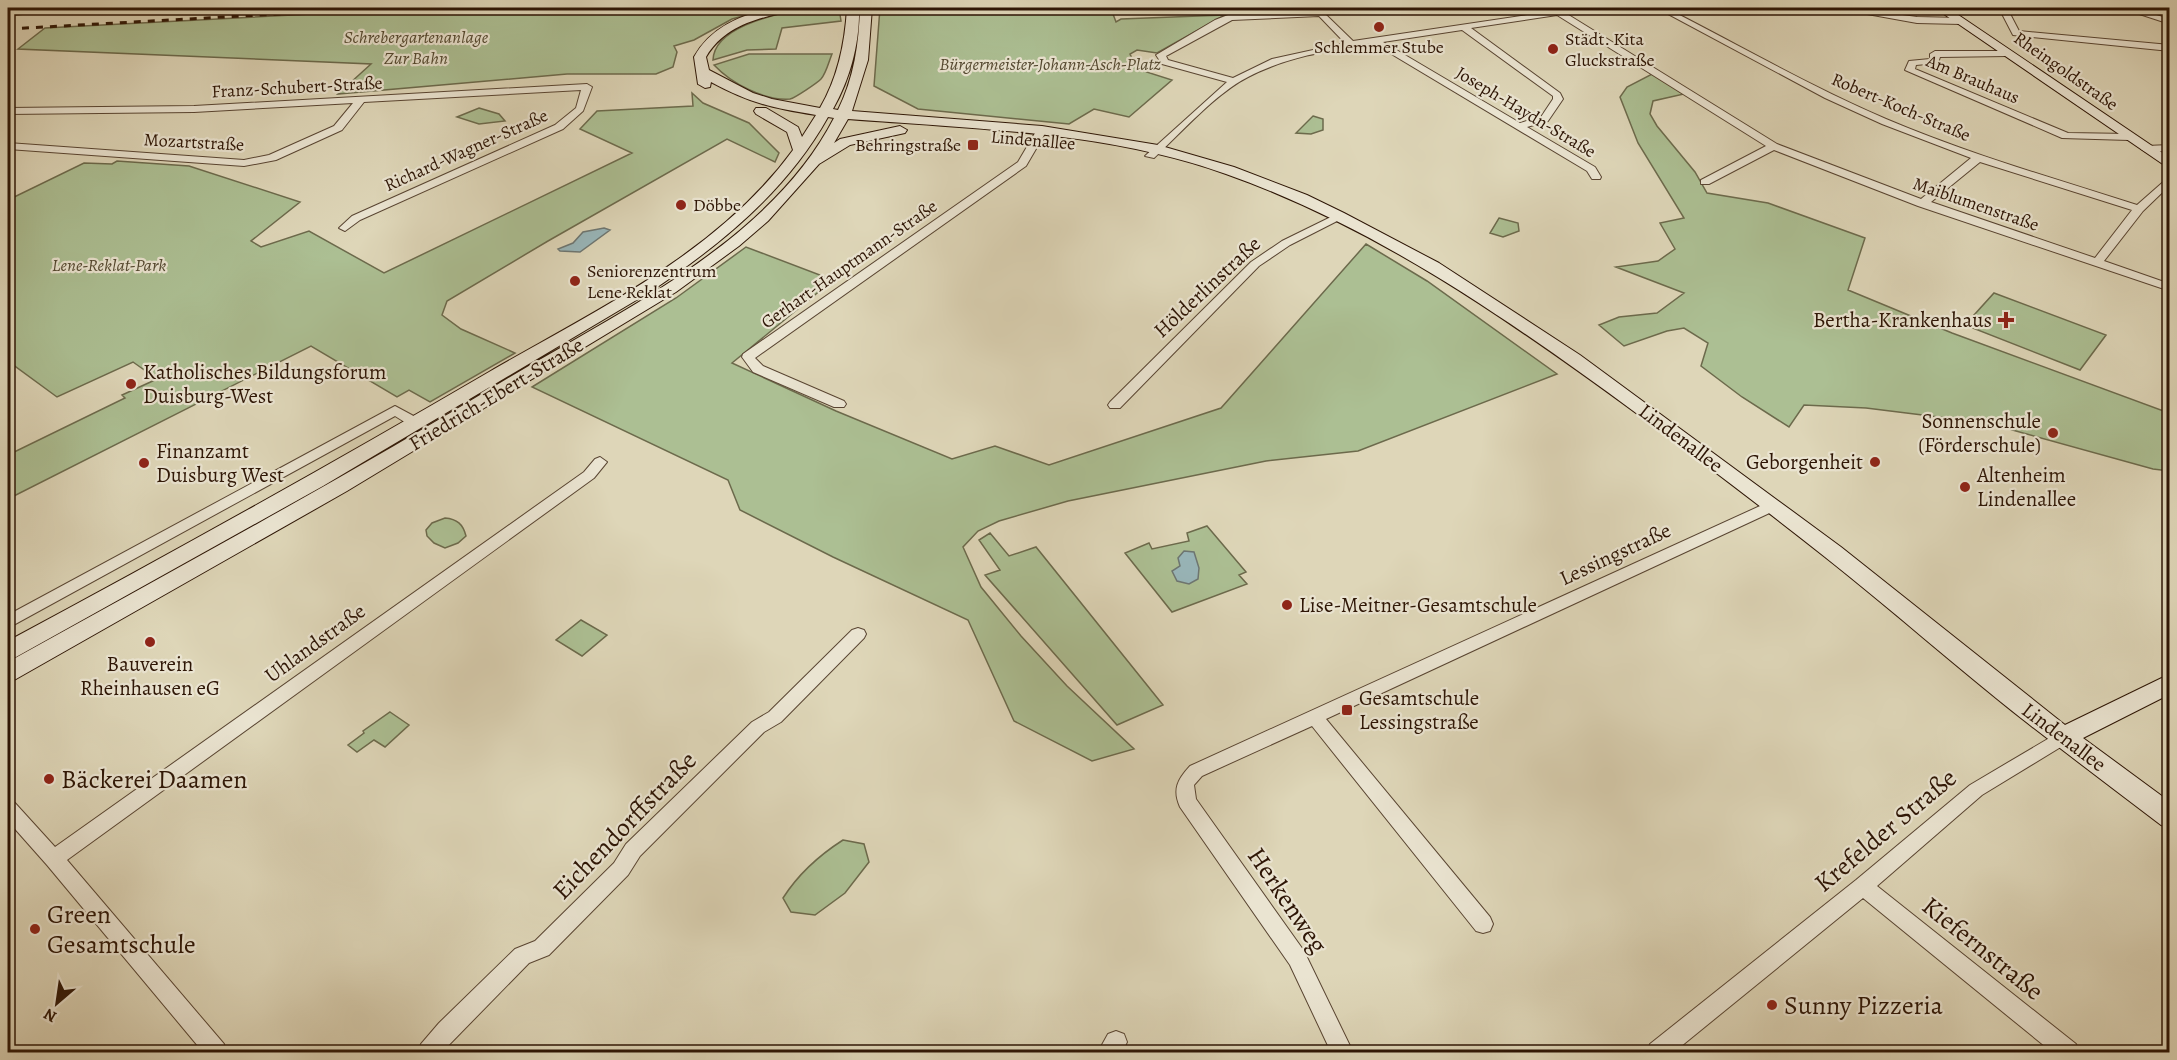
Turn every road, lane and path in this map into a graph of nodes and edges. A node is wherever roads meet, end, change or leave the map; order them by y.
1 (51, 8) edge
2 (786, 8) edge
3 (853, 8) edge
4 (866, 8) edge
5 (1542, 8) edge
6 (1587, 8) edge
7 (1661, 8) edge
8 (1838, 8) edge
9 (1941, 8) edge
10 (2003, 8) edge
11 (2125, 8) edge
12 (10, 10) edge
13 (1555, 12) junction
14 (1957, 18) junction
15 (2169, 22) edge
16 (1464, 27) junction
17 (1374, 40) junction
18 (1351, 44) junction
19 (2169, 48) edge
20 (2007, 53) junction
21 (1234, 81) junction
22 (838, 84) junction
23 (587, 87) joint
24 (854, 92) junction
25 (360, 101) junction
26 (765, 107) junction
27 (8, 111) edge
28 (822, 117) junction
29 (840, 120) junction
30 (906, 126) junction
31 (1520, 126) junction
32 (1040, 135) junction
33 (2129, 137) junction
34 (8, 146) edge
35 (1773, 146) junction
36 (799, 148) junction
37 (2146, 148) junction
38 (2169, 148) edge
39 (1154, 153) junction
40 (1978, 158) junction
41 (812, 164) junction
42 (2169, 165) edge
43 (1596, 177) dead end
44 (2169, 179) edge
45 (1705, 182) dead end
46 (1922, 204) junction
47 (2139, 209) junction
48 (1339, 216) junction
49 (345, 228) dead end
50 (2097, 263) junction
51 (2169, 288) edge
52 (839, 404) dead end
53 (1115, 405) dead end
54 (416, 423) junction
55 (600, 462) dead end
56 (1771, 506) junction
57 (8, 622) edge
58 (858, 634) dead end
59 (8, 651) edge
60 (8, 673) edge
61 (2169, 682) edge
62 (1314, 716) junction
63 (2063, 736) junction
64 (1185, 783) joint
65 (8, 810) edge
66 (2169, 817) edge
67 (54, 859) junction
68 (1863, 886) junction
69 (1483, 924) dead end
70 (216, 1053) edge
71 (429, 1053) edge
72 (1342, 1053) edge
73 (1658, 1053) edge
74 (2068, 1053) edge

1 - 12 main road
2 - 26 main road
3 - 22 main road, Friedrich-Ebert-Straße
4 - 24 main road, Friedrich-Ebert-Straße
5 - 13 street, Maiblumenstraße
6 - 13 street
7 - 40 street, Robert-Koch-Straße
8 - 14 street
9 - 14 main road, Rheingoldstraße
10 - 19 street
11 - 15 street
13 - 16 street
13 - 35 street, Maiblumenstraße
14 - 20 main road, Rheingoldstraße
16 - 17 street
16 - 31 street
17 - 18 street
17 - 31 street, Joseph-Haydn-Straße
18 - 21 street
18 - 21 street
20 - 33 main road, Rheingoldstraße
20 - 33 street, Am Brauhaus
21 - 39 street
22 - 26 main road
22 - 28 main road, Friedrich-Ebert-Straße
23 - 25 street, Franz-Schubert-Straße
23 - 49 street, Richard-Wagner-Straße
24 - 29 main road, Friedrich-Ebert-Straße
24 - 30 main road
25 - 27 street, Franz-Schubert-Straße
25 - 34 street, Mozartstraße
26 - 28 main road, Lindenallee
26 - 36 main road
28 - 29 main road, Lindenallee
28 - 36 main road, Friedrich-Ebert-Straße
29 - 30 main road, Lindenallee
29 - 41 main road, Friedrich-Ebert-Straße
30 - 32 main road, Lindenallee
30 - 41 main road
31 - 43 street, Joseph-Haydn-Straße
32 - 39 main road, Lindenallee
32 - 52 street, Gerhart-Hauptmann-Straße
33 - 37 main road, Rheingoldstraße
35 - 45 street
35 - 46 street, Maiblumenstraße
36 - 54 main road, Friedrich-Ebert-Straße
37 - 38 street
37 - 42 main road, Rheingoldstraße
39 - 48 main road, Lindenallee
40 - 46 street
40 - 47 street, Robert-Koch-Straße
41 - 60 main road, Friedrich-Ebert-Straße
44 - 47 street
46 - 50 street, Maiblumenstraße
47 - 50 street
48 - 53 street, Hölderlinstraße
48 - 56 main road, Lindenallee
50 - 51 street, Maiblumenstraße
54 - 57 street, Friedrich-Ebert-Straße
54 - 59 main road, Friedrich-Ebert-Straße
55 - 67 street, Uhlandstraße
56 - 62 street, Lessingstraße
56 - 63 main road, Lindenallee
58 - 71 street, Eichendorffstraße
61 - 63 main road, Krefelder Straße
62 - 64 street, Lessingstraße
62 - 69 street
63 - 66 main road, Lindenallee
63 - 68 street, Krefelder Straße
64 - 72 street, Herkenweg
65 - 67 street
67 - 70 street
68 - 73 street, Krefelder Straße
68 - 74 street, Kiefernstraße

